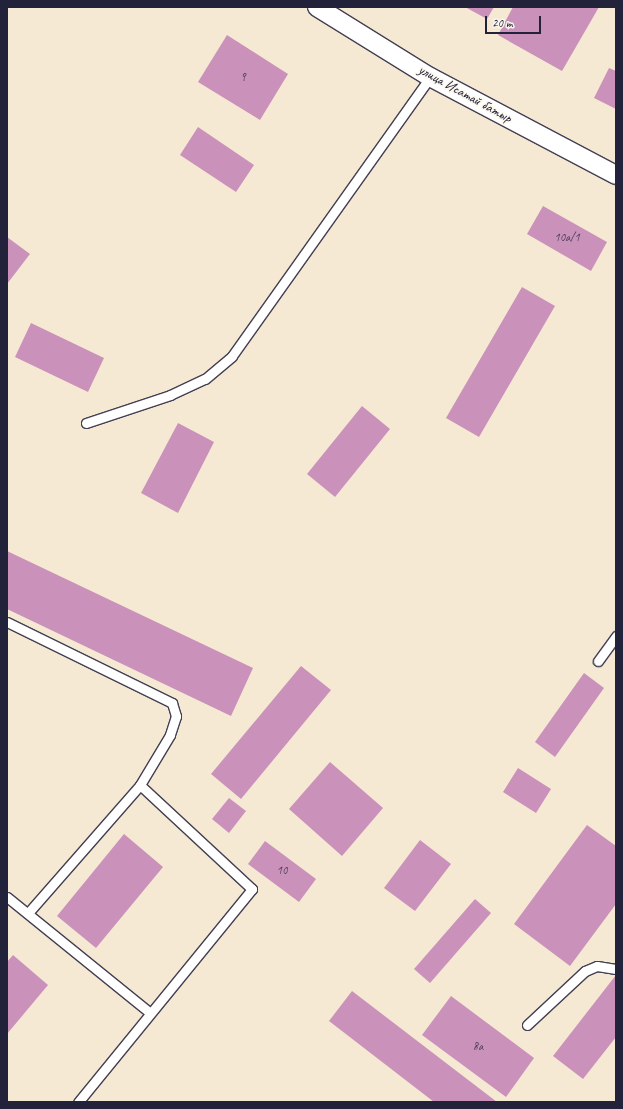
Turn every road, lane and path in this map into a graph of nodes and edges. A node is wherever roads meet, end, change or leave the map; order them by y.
1 (317, 7) edge
2 (430, 76) junction
3 (616, 175) edge
4 (86, 422) dead end
5 (7, 622) edge
6 (616, 636) edge
7 (598, 661) dead end
8 (140, 785) junction
9 (7, 897) edge
10 (28, 913) junction
11 (616, 969) edge
12 (150, 1013) junction
13 (527, 1025) dead end
14 (78, 1102) edge

1 - 2 street, улица Исатай батыр
2 - 3 street, улица Исатай батыр
2 - 4 lane
5 - 8 lane
6 - 7 lane
8 - 10 lane
8 - 12 lane
9 - 10 lane
10 - 12 lane
11 - 13 lane
12 - 14 lane

